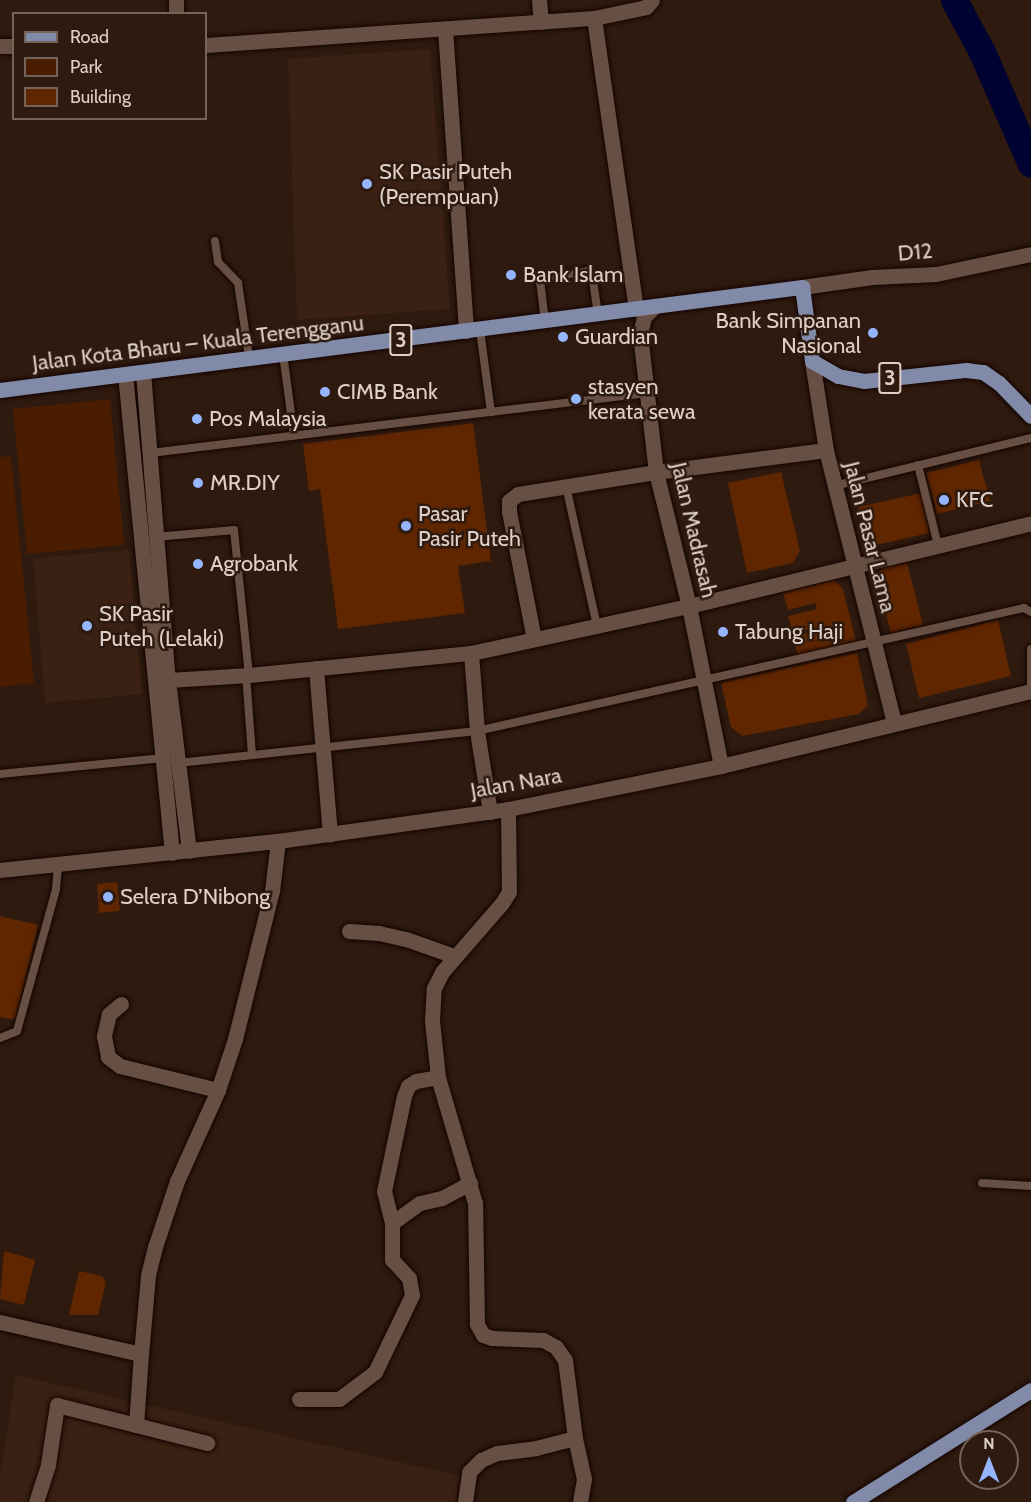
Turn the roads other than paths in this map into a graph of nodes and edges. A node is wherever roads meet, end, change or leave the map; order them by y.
1 (539, 0) edge
2 (652, 0) edge
3 (594, 18) junction
4 (542, 22) junction
5 (445, 29) junction
6 (207, 45) edge
7 (215, 241) dead end
8 (1026, 255) edge
9 (802, 286) junction
10 (655, 306) junction
11 (636, 309) junction
12 (598, 314) junction
13 (545, 321) junction
14 (473, 331) junction
15 (283, 354) junction
16 (249, 357) junction
17 (812, 362) junction
18 (143, 372) junction
19 (125, 374) junction
20 (0, 390) edge
21 (647, 393) junction
22 (491, 411) junction
23 (1031, 416) edge
24 (294, 435) junction
25 (1031, 438) edge
26 (826, 450) junction
27 (150, 453) junction
28 (918, 465) junction
29 (656, 472) junction
30 (566, 486) junction
31 (834, 486) junction
32 (1031, 523) edge
33 (156, 537) junction
34 (938, 544) junction
35 (852, 564) junction
36 (689, 606) junction
37 (1031, 612) edge
38 (597, 626) junction
39 (534, 639) junction
40 (873, 643) junction
41 (1031, 649) edge
42 (471, 652) junction
43 (316, 668) junction
44 (248, 675) junction
45 (168, 680) junction
46 (704, 681) junction
47 (1031, 689) edge
48 (894, 722) junction
49 (477, 731) junction
50 (322, 748) junction
51 (252, 755) junction
52 (163, 758) junction
53 (178, 762) junction
54 (721, 766) junction
55 (0, 774) edge
56 (508, 809) junction
57 (490, 812) junction
58 (330, 834) junction
59 (278, 841) junction
60 (189, 851) junction
61 (172, 853) junction
62 (58, 864) junction
63 (0, 870) edge
64 (349, 931) dead end
65 (454, 956) junction
66 (121, 1004) dead end
67 (0, 1038) edge
68 (438, 1077) junction
69 (218, 1090) junction
70 (982, 1183) dead end
71 (470, 1184) junction
72 (1031, 1186) edge
73 (392, 1222) junction
74 (0, 1322) edge
75 (141, 1354) junction
76 (1031, 1390) edge
77 (299, 1400) dead end
78 (136, 1425) junction
79 (575, 1438) junction
80 (207, 1443) dead end
81 (36, 1502) edge
82 (465, 1502) edge
83 (580, 1502) edge
84 (853, 1502) edge

1 - 4 street
2 - 3 street
3 - 4 street
3 - 11 street
4 - 5 street
5 - 6 street
5 - 14 street
7 - 16 lane
8 - 9 street, D12
9 - 10 main road, Jalan Kota Bharu – Kuala Terengganu / 3
9 - 17 main road
10 - 11 main road, Jalan Kota Bharu – Kuala Terengganu / 3
10 - 21 street, Jalan Madrasah
11 - 12 main road, Jalan Kota Bharu – Kuala Terengganu / 3
12 - 13 main road, Jalan Kota Bharu – Kuala Terengganu / 3
12 - 13 lane
13 - 14 main road, Jalan Kota Bharu – Kuala Terengganu / 3
14 - 15 main road, Jalan Kota Bharu – Kuala Terengganu / 3
14 - 22 lane
15 - 16 main road, Jalan Kota Bharu – Kuala Terengganu / 3
15 - 24 lane
16 - 18 main road, Jalan Kota Bharu – Kuala Terengganu / 3
17 - 23 main road, 3
17 - 26 street, Jalan Pasar Lama
18 - 19 main road, Jalan Kota Bharu – Kuala Terengganu / 3
18 - 27 street
19 - 20 main road, Jalan Kota Bharu – Kuala Terengganu / 3
19 - 52 street
21 - 22 lane
21 - 29 street, Jalan Madrasah
22 - 24 lane
24 - 27 lane
25 - 28 lane
26 - 29 street
26 - 31 street, Jalan Pasar Lama
27 - 33 street
28 - 31 lane
28 - 34 lane
29 - 30 street
29 - 36 street, Jalan Madrasah
30 - 38 lane
30 - 39 street
31 - 35 street, Jalan Pasar Lama
32 - 34 street
33 - 44 lane
33 - 45 street
34 - 35 street
35 - 36 street
35 - 40 street, Jalan Pasar Lama
36 - 38 street
36 - 46 street, Jalan Madrasah
37 - 40 lane
38 - 39 street
39 - 42 street
40 - 46 lane
40 - 48 street, Jalan Pasar Lama
41 - 47 lane
42 - 43 street
42 - 49 street
43 - 44 street
43 - 50 street
44 - 45 street
44 - 51 lane
45 - 53 street
46 - 49 lane
46 - 54 street, Jalan Madrasah
47 - 48 street, Jalan Nara
48 - 54 street, Jalan Nara
49 - 50 lane
49 - 57 street
50 - 51 lane
50 - 58 street
51 - 53 lane
52 - 55 lane
52 - 61 street
53 - 60 street
54 - 56 street, Jalan Nara
56 - 57 street, Jalan Nara
56 - 65 street
57 - 58 street, Jalan Nara
58 - 59 street, Jalan Nara
59 - 60 street, Jalan Nara
59 - 69 street
60 - 61 street, Jalan Nara
61 - 62 street, Jalan Nara
62 - 63 street, Jalan Nara
62 - 67 lane
64 - 65 street
65 - 68 street
66 - 69 street
68 - 71 street
68 - 73 street
69 - 75 street
70 - 72 lane
71 - 73 street
71 - 79 street
73 - 77 street
74 - 75 street
75 - 78 street
76 - 84 main road
78 - 80 street
78 - 81 street
79 - 82 street
79 - 83 street

